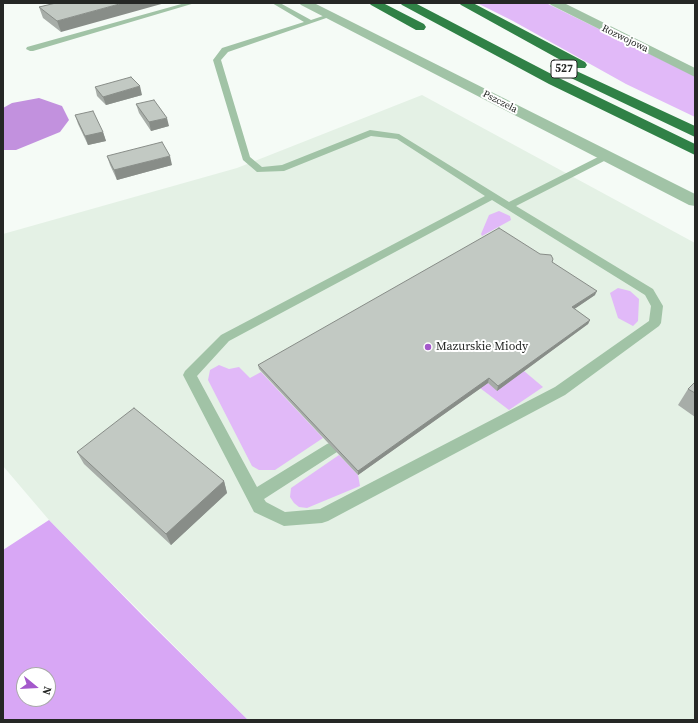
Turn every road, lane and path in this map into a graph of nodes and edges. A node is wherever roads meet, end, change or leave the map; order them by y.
1 (192, 3) edge
2 (275, 3) edge
3 (305, 3) edge
4 (375, 3) edge
5 (406, 3) edge
6 (465, 3) edge
7 (555, 3) edge
8 (329, 16) junction
9 (310, 22) junction
10 (429, 31) dead end
11 (498, 36) dead end
12 (456, 44) dead end
13 (30, 49) dead end
14 (695, 73) edge
15 (695, 123) edge
16 (647, 128) junction
17 (695, 132) edge
18 (695, 150) edge
19 (607, 156) junction
20 (492, 196) junction
21 (695, 201) edge
22 (508, 206) junction
23 (332, 448) edge
24 (255, 496) junction

1 - 13 lane
2 - 9 lane
3 - 8 street, Pszczela
4 - 10 highway
5 - 16 highway, 527
6 - 15 highway
7 - 14 street, Rozwojowa
8 - 9 lane
8 - 19 street, Pszczela
9 - 20 lane
11 - 17 highway, 527
12 - 16 highway
16 - 18 highway, 527
19 - 21 street, Pszczela
19 - 22 lane
20 - 22 lane
20 - 24 lane
22 - 24 lane
23 - 24 lane

